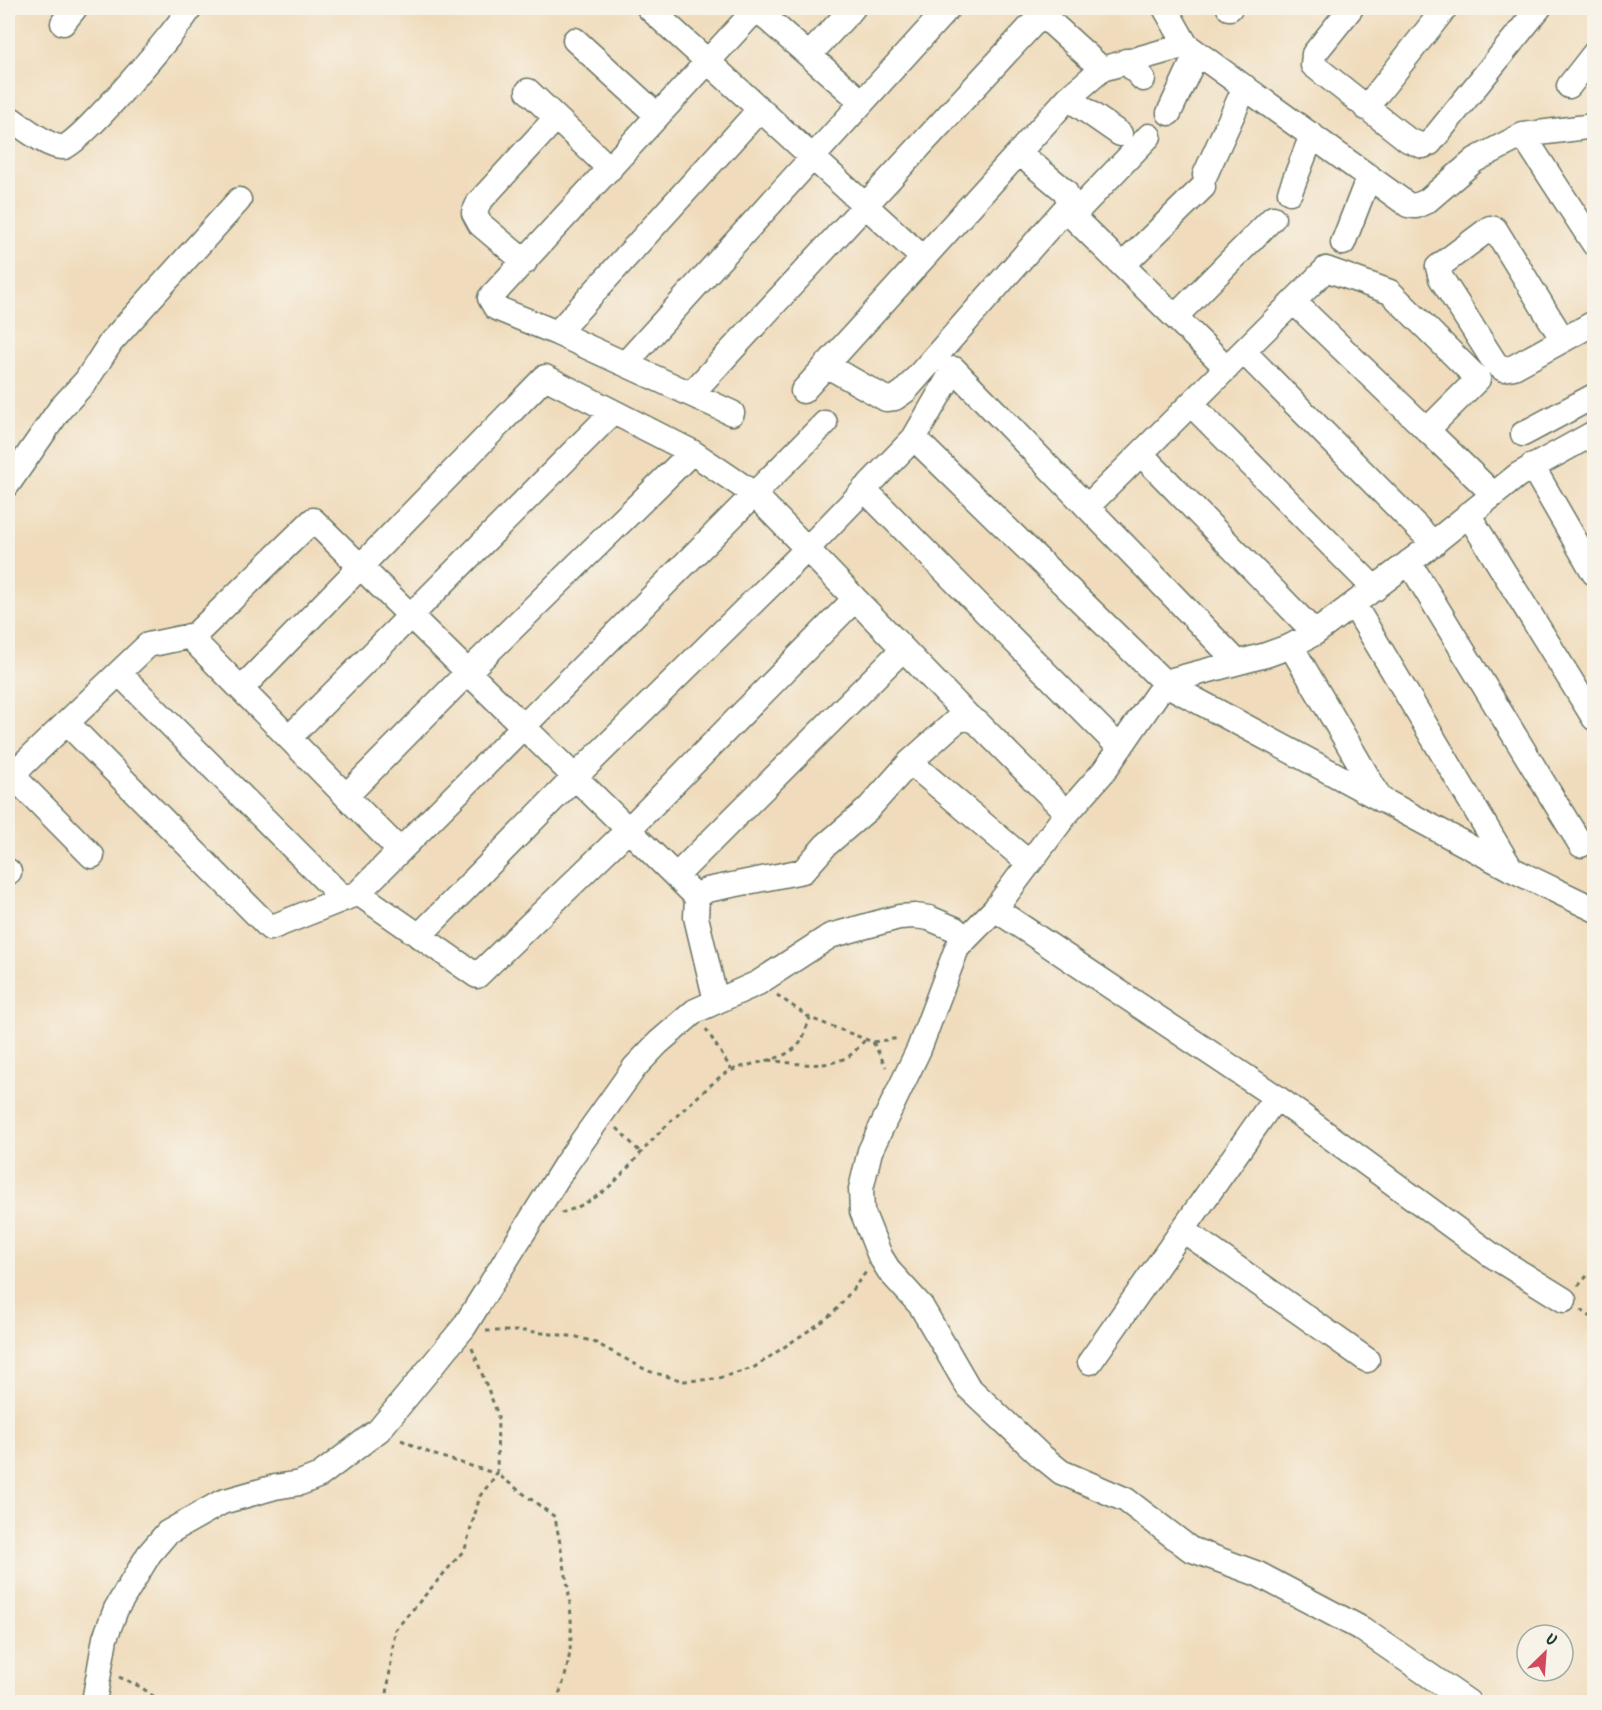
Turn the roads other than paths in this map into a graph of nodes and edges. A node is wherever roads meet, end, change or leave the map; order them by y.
1 (756, 8) edge
2 (854, 8) edge
3 (948, 8) edge
4 (1165, 8) edge
5 (1351, 8) edge
6 (1445, 8) edge
7 (1539, 8) edge
8 (186, 9) edge
9 (653, 9) edge
10 (1039, 11) edge
11 (575, 40) dead end
12 (1191, 49) junction
13 (1594, 54) edge
14 (808, 55) junction
15 (708, 61) junction
16 (1126, 61) junction
17 (1102, 69) junction
18 (1143, 79) dead end
19 (1569, 86) dead end
20 (1245, 87) junction
21 (528, 91) dead end
22 (1068, 98) junction
23 (862, 102) junction
24 (1366, 108) junction
25 (760, 109) junction
26 (1169, 113) dead end
27 (658, 116) junction
28 (8, 117) edge
29 (556, 118) junction
30 (1594, 126) edge
31 (1120, 134) dead end
32 (1312, 135) junction
33 (1523, 135) junction
34 (1149, 136) dead end
35 (1019, 153) junction
36 (812, 157) junction
37 (610, 169) junction
38 (1369, 176) junction
39 (1290, 192) dead end
40 (239, 200) dead end
41 (865, 205) junction
42 (1273, 218) dead end
43 (1343, 243) dead end
44 (1594, 243) edge
45 (923, 258) junction
46 (525, 262) junction
47 (1123, 266) junction
48 (1294, 302) junction
49 (1175, 317) junction
50 (1594, 323) edge
51 (557, 333) junction
52 (1563, 340) junction
53 (1235, 360) junction
54 (625, 364) junction
55 (826, 364) junction
56 (803, 391) dead end
57 (691, 394) junction
58 (1594, 396) edge
59 (1191, 404) junction
60 (613, 412) junction
61 (732, 413) dead end
62 (825, 423) dead end
63 (1427, 430) junction
64 (1594, 433) edge
65 (1522, 434) dead end
66 (914, 438) junction
67 (692, 452) junction
68 (1141, 454) junction
69 (1532, 466) junction
70 (8, 484) edge
71 (864, 489) junction
72 (754, 494) junction
73 (1493, 494) junction
74 (1087, 507) junction
75 (1468, 514) junction
76 (1585, 535) edge
77 (1434, 544) junction
78 (807, 549) junction
79 (1409, 562) junction
80 (362, 568) junction
81 (1594, 573) edge
82 (1375, 589) junction
83 (855, 599) junction
84 (1354, 605) junction
85 (411, 616) junction
86 (1315, 633) junction
87 (189, 636) junction
88 (1292, 646) junction
89 (903, 649) junction
90 (1237, 662) junction
91 (468, 672) junction
92 (119, 673) junction
93 (1166, 684) junction
94 (241, 689) junction
95 (969, 717) junction
96 (1594, 718) edge
97 (67, 723) junction
98 (524, 727) junction
99 (289, 738) junction
100 (1120, 748) junction
101 (910, 762) junction
102 (10, 776) edge
103 (574, 777) junction
104 (346, 796) junction
105 (1381, 800) junction
106 (1067, 813) junction
107 (628, 830) junction
108 (1581, 845) dead end
109 (400, 851) junction
110 (92, 856) dead end
111 (1029, 863) junction
112 (1511, 870) junction
113 (676, 876) junction
114 (351, 896) junction
115 (697, 897) junction
116 (995, 909) junction
117 (1594, 909) edge
118 (419, 936) junction
119 (964, 940) junction
120 (705, 1006) junction
121 (1276, 1097) junction
122 (1183, 1230) junction
123 (1564, 1300) dead end
124 (1367, 1360) dead end
125 (1090, 1362) dead end
126 (94, 1702) edge
127 (1468, 1702) edge

1 - 14 street
1 - 15 street
2 - 14 street
3 - 23 street
4 - 12 street
5 - 24 street
6 - 24 street
7 - 24 street
8 - 28 street
9 - 15 street
10 - 17 street
10 - 41 street
11 - 27 street
12 - 16 street
12 - 20 street
12 - 26 street
13 - 19 street
14 - 23 street
15 - 25 street
15 - 27 street
16 - 17 street
16 - 18 street
17 - 22 street
20 - 32 street
20 - 47 street
21 - 29 street
22 - 31 street
22 - 35 street
23 - 36 street
25 - 36 street
25 - 51 street
27 - 37 street
29 - 37 street
29 - 46 street
30 - 33 street
32 - 38 street
32 - 39 street
33 - 38 street
33 - 44 street
34 - 47 street
35 - 45 street
35 - 55 street
36 - 41 street
36 - 54 street
37 - 46 street
38 - 43 street
40 - 70 street
41 - 45 street
41 - 57 street
42 - 49 street
45 - 55 street
46 - 51 street
47 - 49 street
48 - 53 street
48 - 63 street
48 - 63 street
49 - 53 street
50 - 52 street
51 - 54 street
52 - 52 street
53 - 59 street
53 - 77 street
54 - 57 street
55 - 56 street
57 - 61 street
58 - 65 street
59 - 68 street
59 - 82 street
60 - 67 street
60 - 80 street
60 - 85 street
62 - 72 street
63 - 73 street
64 - 69 street
66 - 71 street
66 - 74 street
66 - 93 street
67 - 72 street
67 - 91 street
68 - 74 street
68 - 86 street
69 - 73 street
69 - 76 street
71 - 78 street
71 - 100 street
72 - 78 street
72 - 98 street
73 - 75 street
74 - 90 street
75 - 77 street
75 - 96 street
76 - 81 street
77 - 79 street
78 - 83 street
78 - 103 street
79 - 82 street
79 - 108 street
80 - 85 street
80 - 87 street
80 - 94 street
82 - 84 street
83 - 89 street
83 - 107 street
84 - 86 street
84 - 112 street
85 - 91 street
85 - 99 street
86 - 88 street
87 - 92 street
87 - 94 street
88 - 90 street
88 - 105 street
89 - 95 street
89 - 113 street
90 - 93 street
91 - 98 street
91 - 104 street
92 - 97 street
92 - 114 street
93 - 100 street
93 - 105 street
94 - 99 street
95 - 101 street
95 - 106 street
97 - 102 street
97 - 114 street
98 - 103 street
98 - 109 street
99 - 104 street
100 - 106 street
101 - 111 street
101 - 115 street
102 - 110 street
103 - 107 street
103 - 118 street
104 - 109 street
105 - 112 street
106 - 111 street
107 - 113 street
107 - 118 street
109 - 114 street
111 - 116 street
112 - 117 street
113 - 115 street
114 - 118 street
115 - 120 street
116 - 119 street
116 - 121 street
119 - 120 street
119 - 127 street
120 - 126 street
121 - 122 street
121 - 123 street
122 - 124 street
122 - 125 street

